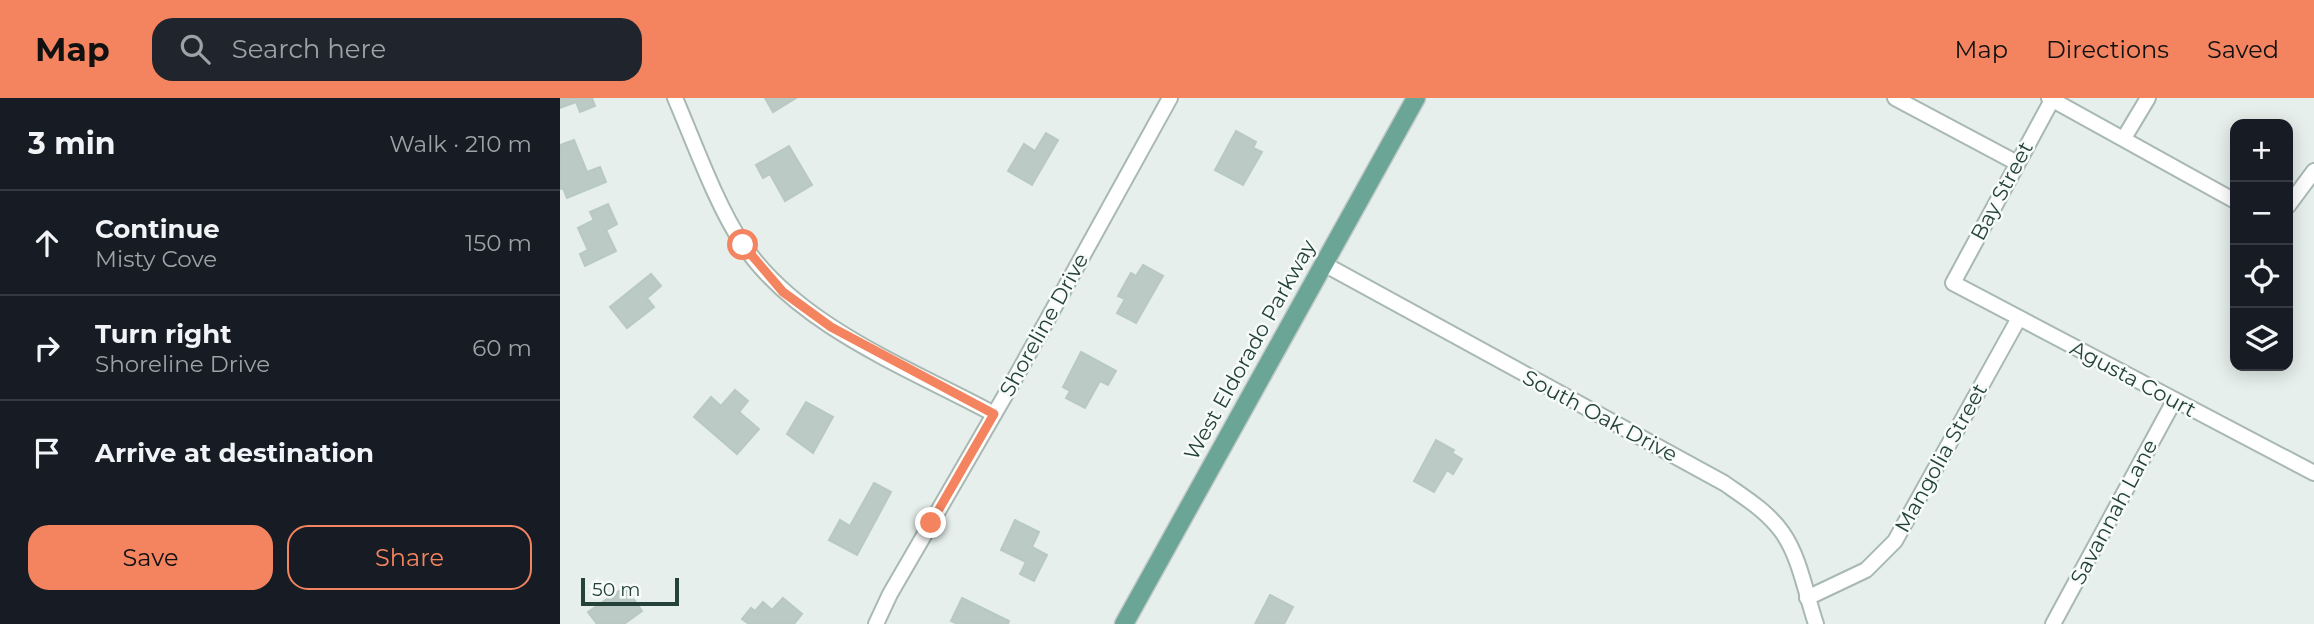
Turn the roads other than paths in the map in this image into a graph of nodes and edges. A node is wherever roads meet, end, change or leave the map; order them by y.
1 (674, 98) edge
2 (1170, 98) edge
3 (1416, 98) edge
4 (1895, 98) edge
5 (2148, 98) edge
6 (2050, 99) edge
7 (2124, 138) junction
8 (2017, 163) junction
9 (2314, 171) edge
10 (2230, 198) edge
11 (2293, 199) edge
12 (1324, 264) junction
13 (1953, 283) joint
14 (2019, 318) junction
15 (2174, 401) junction
16 (994, 414) junction
17 (2314, 473) edge
18 (1807, 598) junction
19 (876, 624) edge
20 (1124, 624) edge
21 (1815, 624) edge
22 (2053, 624) edge

1 - 16 street
2 - 16 street, Shoreline Drive
3 - 12 main road, West Eldorado Parkway
4 - 8 street
5 - 7 street
6 - 7 street
6 - 8 street, Bay Street
7 - 10 street
8 - 13 street, Bay Street
9 - 11 street
12 - 18 street, South Oak Drive
12 - 20 main road, West Eldorado Parkway
13 - 14 street, Agusta Court
14 - 15 street, Agusta Court
14 - 18 street, Mangolia Street
15 - 17 street, Agusta Court
15 - 22 street, Savannah Lane
16 - 19 street, Shoreline Drive
18 - 21 street, South Oak Drive

